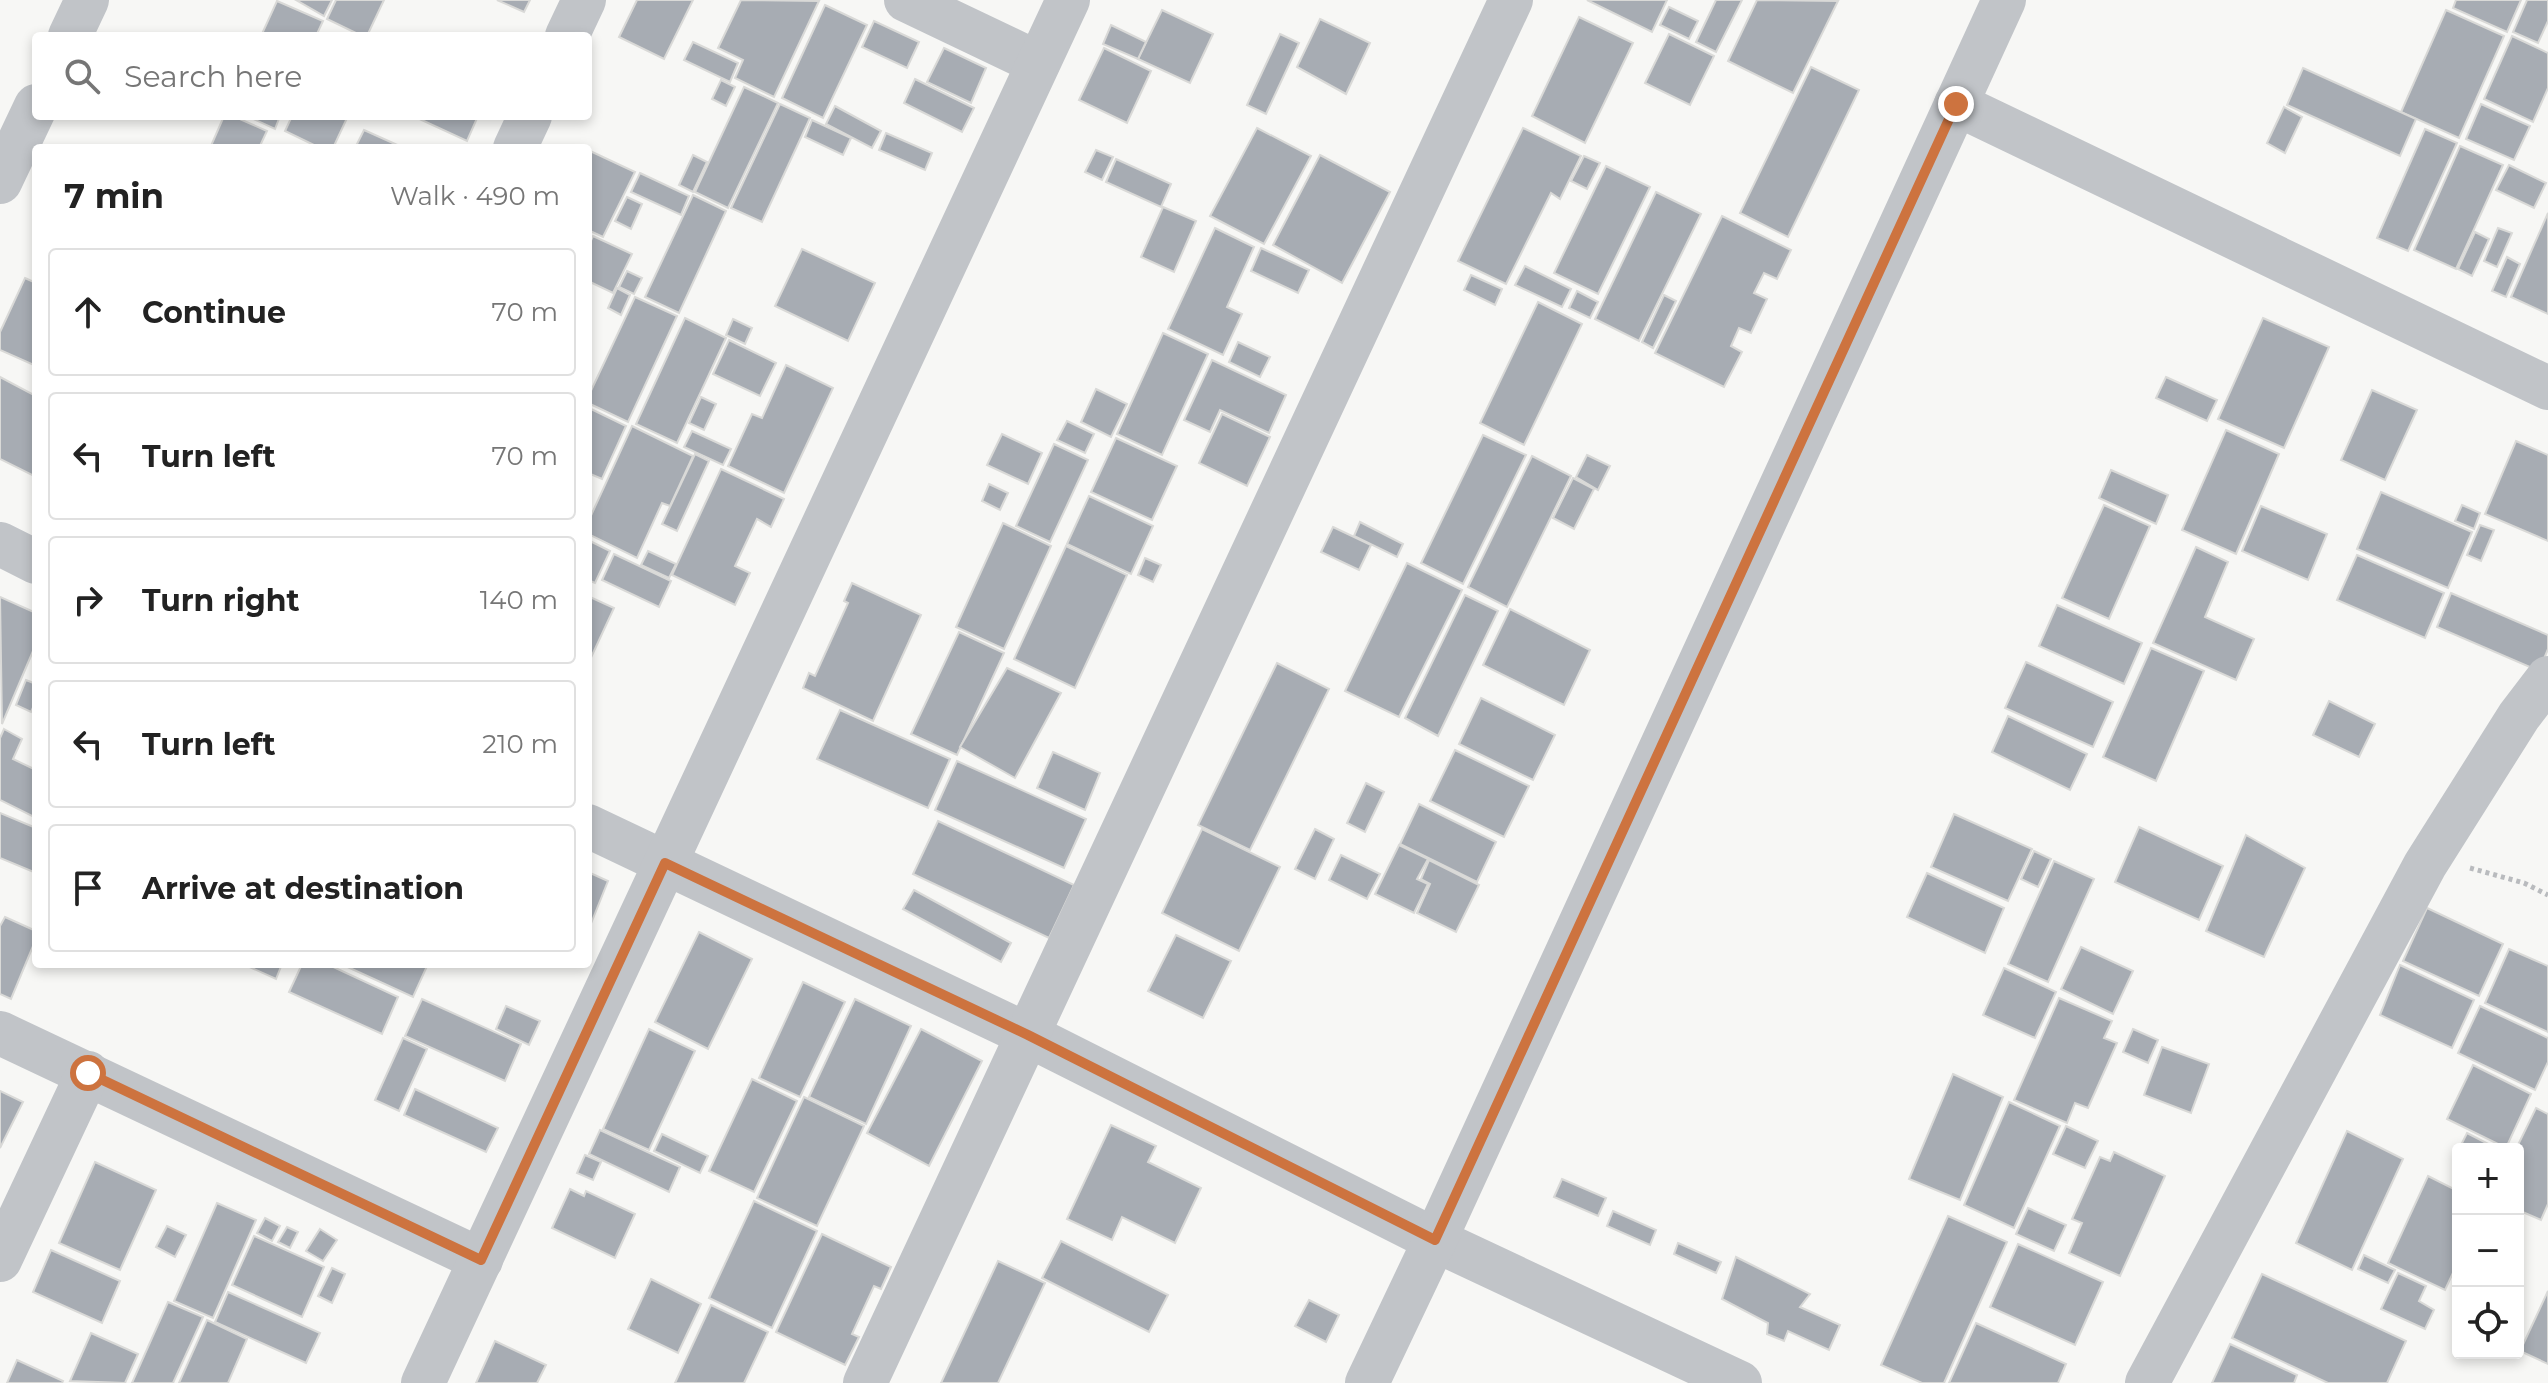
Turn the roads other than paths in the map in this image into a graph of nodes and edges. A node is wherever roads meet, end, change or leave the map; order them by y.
1 (87, 0) edge
2 (584, 0) edge
3 (906, 0) edge
4 (1068, 0) edge
5 (1511, 0) edge
6 (1992, 4) edge
7 (72, 32) edge
8 (569, 32) edge
9 (1038, 63) junction
10 (1956, 104) junction
11 (32, 114) edge
12 (528, 120) edge
13 (517, 144) edge
14 (0, 182) edge
15 (2548, 388) edge
16 (0, 544) edge
17 (32, 560) edge
18 (2548, 678) edge
19 (592, 828) edge
20 (665, 863) junction
21 (0, 1033) edge
22 (1028, 1035) junction
23 (88, 1073) junction
24 (1435, 1240) junction
25 (0, 1260) edge
26 (481, 1260) junction
27 (423, 1383) edge
28 (865, 1383) edge
29 (1367, 1383) edge
30 (1740, 1383) edge
31 (2147, 1383) edge

1 - 7 street
2 - 8 street
3 - 9 street
4 - 9 street
5 - 22 street
6 - 10 street
9 - 20 street
10 - 15 street
10 - 24 street
11 - 14 street
12 - 13 street
16 - 17 street
18 - 31 street
19 - 20 street
20 - 22 street
20 - 26 street
21 - 23 street
22 - 24 street
22 - 28 street
23 - 25 street
23 - 26 street
24 - 29 street
24 - 30 street
26 - 27 street

